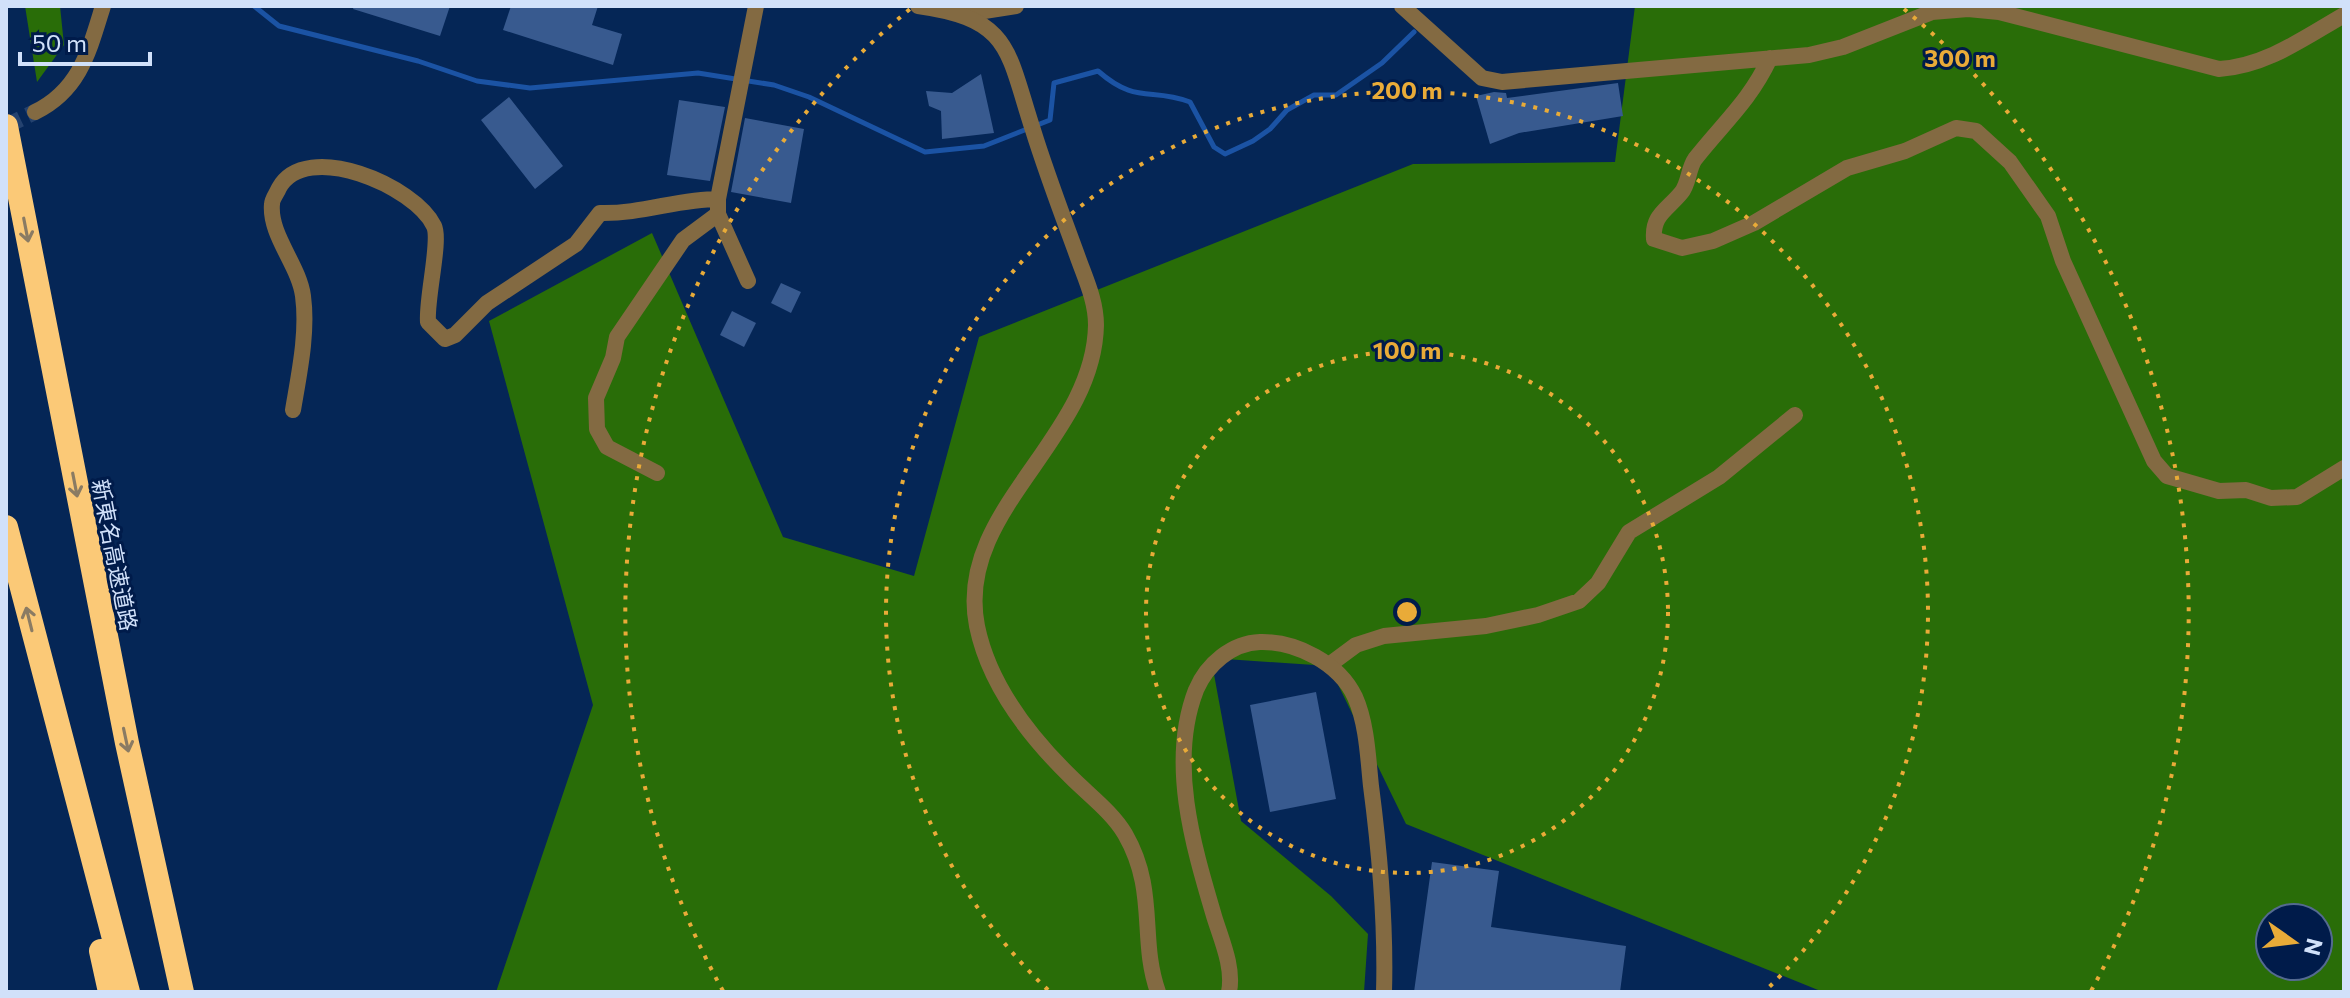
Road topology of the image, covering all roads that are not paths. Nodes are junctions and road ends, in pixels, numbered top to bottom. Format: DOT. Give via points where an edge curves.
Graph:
graph roads {
  1 [pos="103,6"];
  2 [pos="756,6"];
  3 [pos="918,6"];
  4 [pos="1016,6"];
  5 [pos="1402,6"];
  6 [pos="965,14"];
  7 [pos="2344,15"];
  8 [pos="1770,58"];
  9 [pos="35,112"];
  10 [pos="6,126"];
  11 [pos="718,206"];
  12 [pos="748,281"];
  13 [pos="293,410"];
  14 [pos="1795,415"];
  15 [pos="2344,468"];
  16 [pos="657,473"];
  17 [pos="6,527"];
  18 [pos="37,650"];
  19 [pos="1329,665"];
  20 [pos="110,992"];
  21 [pos="128,992"];
  22 [pos="182,992"];
  23 [pos="1158,992"];
  24 [pos="1229,992"];
  25 [pos="1384,992"];
  1 -- 9 [label="street" via="71,88"];
  2 -- 11 [label="street"];
  3 -- 6 [label="street"];
  4 -- 6 [label="street"];
  5 -- 8 [label="street" via="1482,78 1502,82"];
  6 -- 23 [label="street" via="988,28 1015,69 1095,307 1096,328 1074,406 993,528 974,596 977,626 990,665 1022,724 1123,830 1133,848 1148,898 1151,974"];
  7 -- 8 [label="street" via="2266,59 2219,69 1999,12 1968,9 1932,12 1843,47"];
  8 -- 15 [label="street" via="1732,120 1693,162 1683,191 1661,210 1653,226 1654,239 1682,248 1713,241 1847,168 1905,151 1956,128 1976,131 2010,162 2048,216 2102,350 2154,461 2167,476 2219,491 2297,497"];
  10 -- 22 [label="highway, 新東名高速道路, one-way" via="123,727"];
  11 -- 12 [label="street"];
  11 -- 13 [label="street" via="694,199 630,214 600,213 576,244 499,294 445,339 428,322 435,228 421,206 370,176 311,167 295,172 271,203 303,296"];
  11 -- 16 [label="street" via="683,240 617,337 596,398 597,429 607,447"];
  14 -- 19 [label="street" via="1719,477 1629,532 1598,583 1579,601 1486,626 1384,636 1356,645"];
  18 -- 17 [label="highway, one-way"];
  18 -- 20 [label="highway"];
  18 -- 21 [label="highway"];
  19 -- 24 [label="street" via="1287,645 1234,647 1210,667 1187,718 1183,759 1190,817 1229,966"];
  19 -- 25 [label="street" via="1355,697 1367,748 1379,848"];
}
